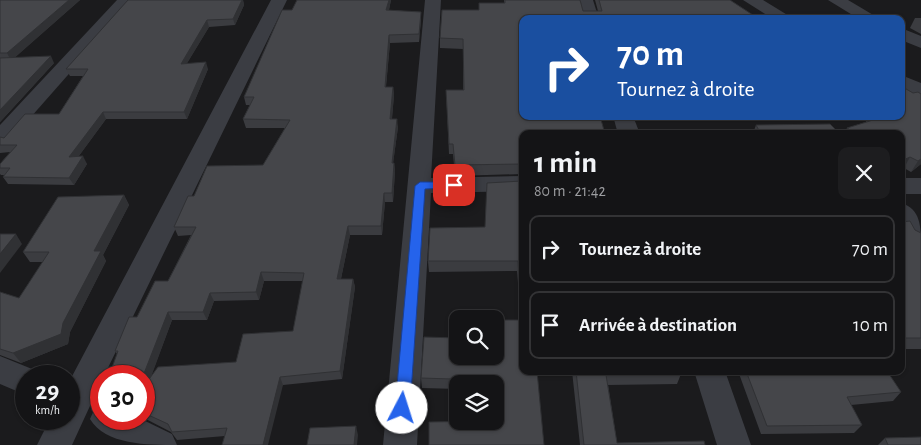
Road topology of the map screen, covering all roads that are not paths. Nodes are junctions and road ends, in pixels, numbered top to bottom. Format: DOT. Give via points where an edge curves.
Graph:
graph roads {
  1 [pos="126,0"];
  2 [pos="279,0"];
  3 [pos="433,0"];
  4 [pos="585,0"];
  5 [pos="751,0"];
  6 [pos="836,0"];
  7 [pos="590,15"];
  8 [pos="779,15"];
  9 [pos="864,15"];
  10 [pos="905,35"];
  11 [pos="921,43"];
  12 [pos="905,83"];
  13 [pos="921,91"];
  14 [pos="0,138"];
  15 [pos="519,184"];
  16 [pos="420,186"];
  17 [pos="905,186"];
  18 [pos="921,186"];
  19 [pos="905,216"];
  20 [pos="921,237"];
  21 [pos="0,369"];
  22 [pos="710,375"];
  23 [pos="15,376"];
  24 [pos="80,402"];
  25 [pos="63,430"];
  26 [pos="129,430"];
  27 [pos="54,445"];
  28 [pos="160,445"];
  29 [pos="400,445"];
  30 [pos="734,445"];
  1 -- 14 [label="street"];
  2 -- 24 [label="street"];
  3 -- 16 [label="street"];
  4 -- 7 [label="street"];
  5 -- 8 [label="street"];
  6 -- 9 [label="street"];
  10 -- 11 [label="street"];
  12 -- 13 [label="street"];
  15 -- 16 [label="street"];
  16 -- 29 [label="street"];
  17 -- 18 [label="street"];
  19 -- 20 [label="street"];
  21 -- 23 [label="street"];
  22 -- 30 [label="street"];
  25 -- 27 [label="street"];
  26 -- 28 [label="street"];
}
